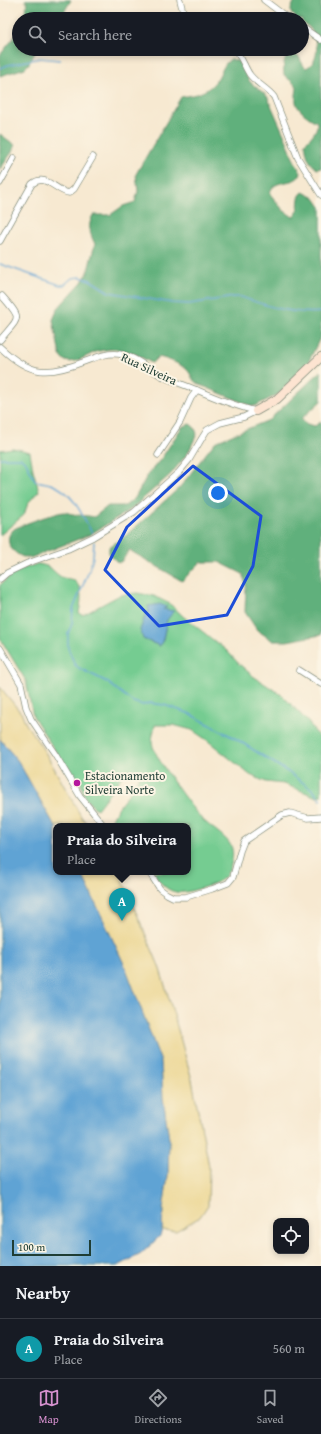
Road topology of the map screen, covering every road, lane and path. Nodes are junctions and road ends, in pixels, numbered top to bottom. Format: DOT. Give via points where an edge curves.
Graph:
graph roads {
  1 [pos="180,0"];
  2 [pos="264,0"];
  3 [pos="183,12"];
  4 [pos="280,12"];
  5 [pos="309,32"];
  6 [pos="321,40"];
  7 [pos="240,56"];
  8 [pos="93,157"];
  9 [pos="14,158"];
  10 [pos="0,183"];
  11 [pos="321,195"];
  12 [pos="0,241"];
  13 [pos="2,296"];
  14 [pos="0,340"];
  15 [pos="0,347"];
  16 [pos="321,357"];
  17 [pos="197,390"];
  18 [pos="256,411"];
  19 [pos="158,455"];
  20 [pos="0,579"];
  21 [pos="0,648"];
  22 [pos="299,670"];
  23 [pos="321,684"];
  24 [pos="321,817"];
  25 [pos="102,823"];
  26 [pos="151,875"];
  1 -- 3 [label="street"];
  2 -- 4 [label="street"];
  5 -- 6 [label="street"];
  7 -- 11 [label="street" via="251,76 274,96 298,158"];
  8 -- 12 [label="street" via="69,193 64,193 40,180 32,184"];
  9 -- 10 [label="street"];
  13 -- 14 [label="street" via="17,316 16,321"];
  15 -- 17 [label="street, Rua Silveira" via="24,366 39,371 66,368 108,354 121,354 162,376"];
  16 -- 18 [label="street" via="276,399"];
  17 -- 18 [label="street, Rua Silveira" via="237,407"];
  17 -- 19 [label="street"];
  18 -- 20 [label="street" via="220,423 208,430 179,472 134,512 93,536 28,563"];
  21 -- 25 [label="street" via="21,684 31,719 80,796"];
  22 -- 23 [label="street"];
  24 -- 26 [label="street" via="308,818 286,813 249,837 242,846 234,877 228,883 217,887 173,897 160,889"];
}
